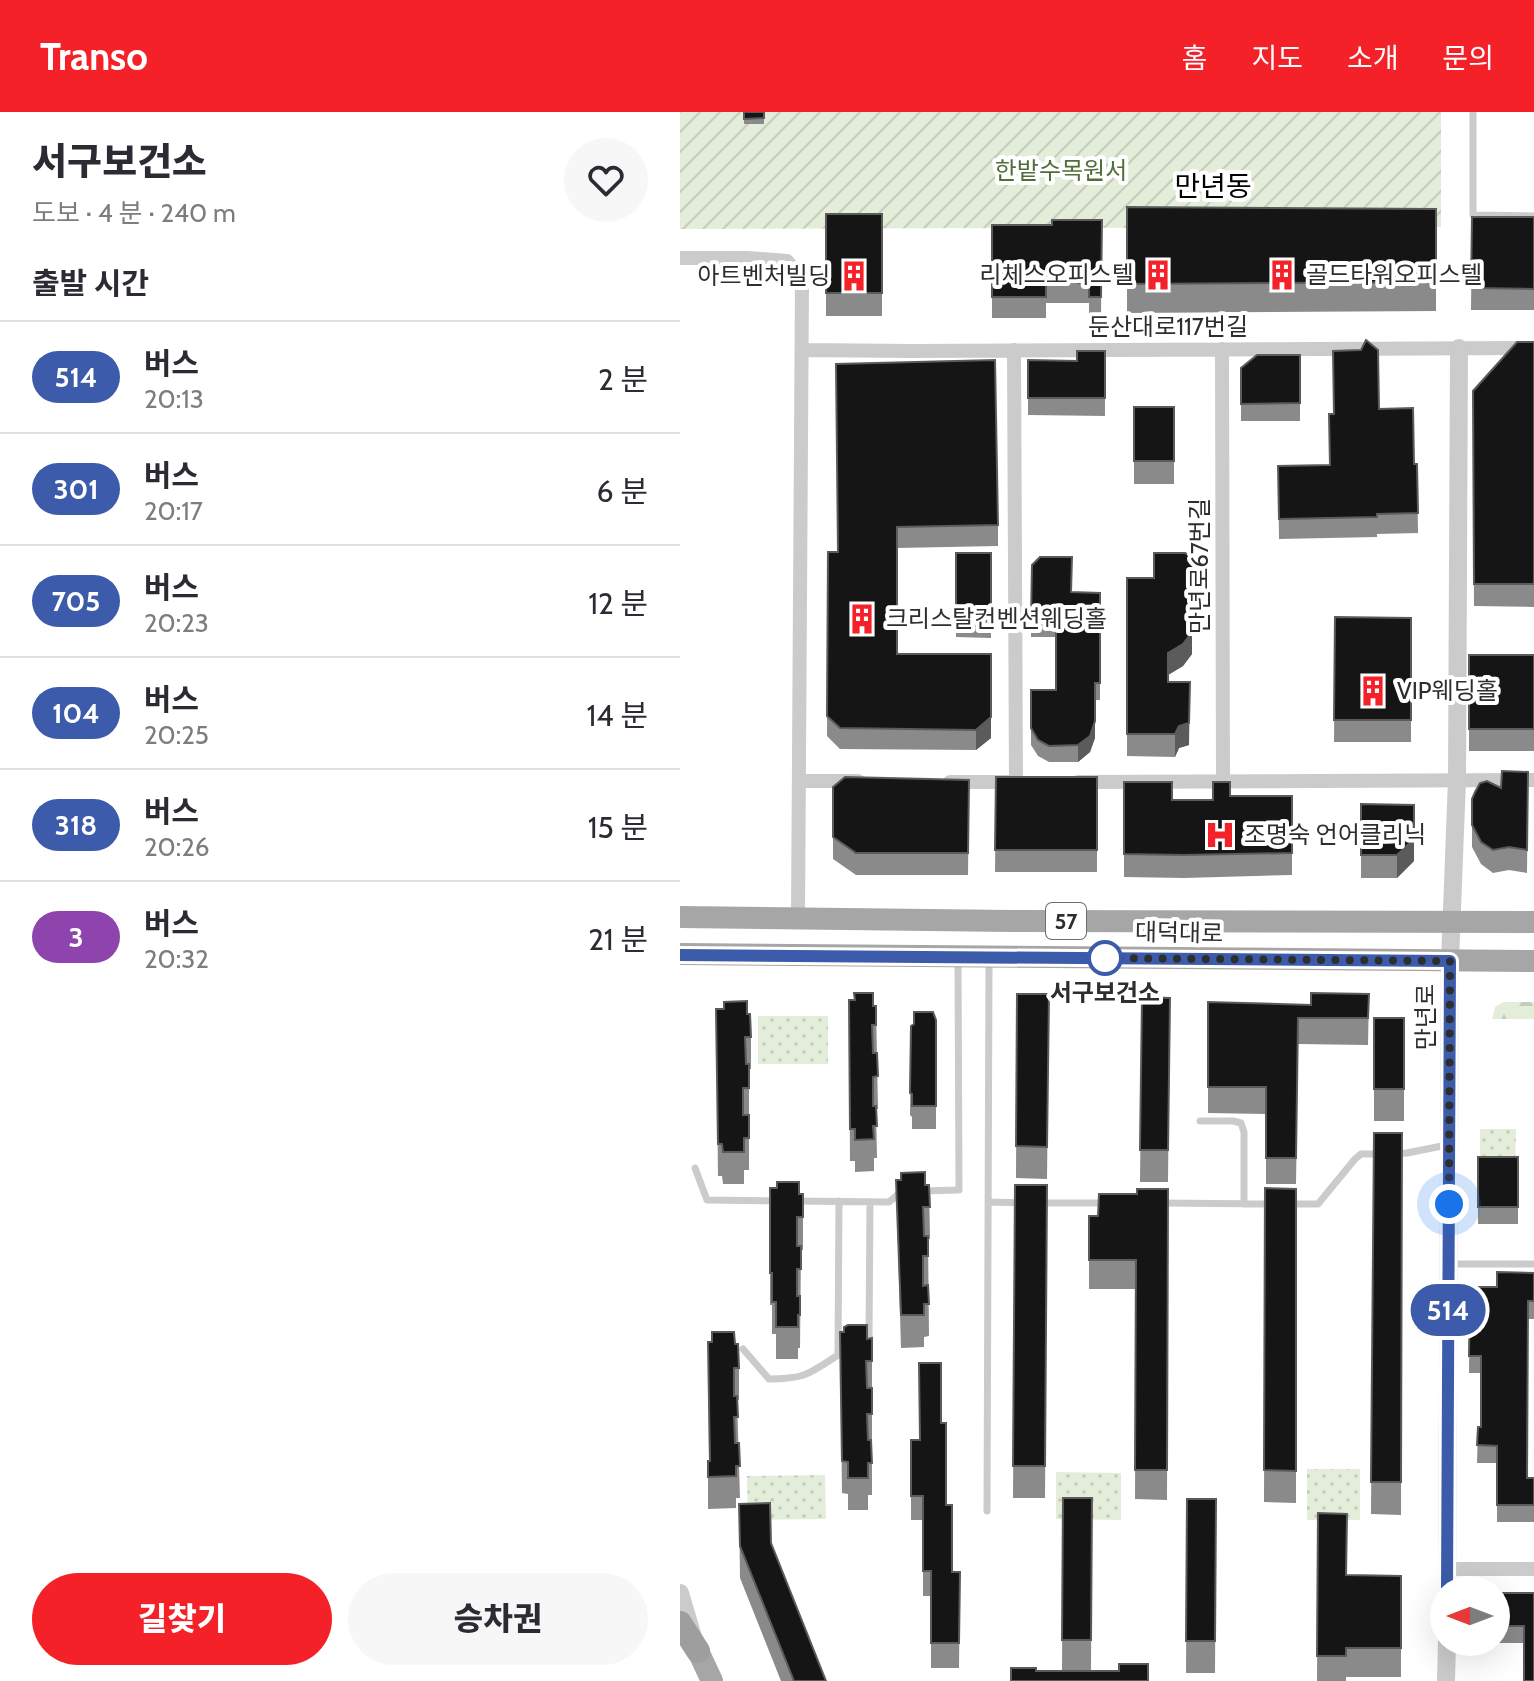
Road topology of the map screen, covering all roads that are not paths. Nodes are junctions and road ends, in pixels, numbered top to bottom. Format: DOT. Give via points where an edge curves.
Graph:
graph roads {
  1 [pos="1473,112"];
  2 [pos="1534,216"];
  3 [pos="680,258"];
  4 [pos="1459,348"];
  5 [pos="1534,348"];
  6 [pos="1222,349"];
  7 [pos="802,350"];
  8 [pos="1014,350"];
  9 [pos="1457,780"];
  10 [pos="1534,780"];
  11 [pos="799,781"];
  12 [pos="879,781"];
  13 [pos="940,782"];
  14 [pos="1016,782"];
  15 [pos="1032,782"];
  16 [pos="1063,782"];
  17 [pos="1223,782"];
  18 [pos="680,917"];
  19 [pos="798,918"];
  20 [pos="1534,922"];
  21 [pos="1451,923"];
  22 [pos="680,954"];
  23 [pos="958,957"];
  24 [pos="989,957"];
  25 [pos="1450,961"];
  26 [pos="1534,961"];
  27 [pos="1200,1121"];
  28 [pos="1449,1144"];
  29 [pos="695,1168"];
  30 [pos="839,1201"];
  31 [pos="870,1202"];
  32 [pos="988,1202"];
  33 [pos="1117,1203"];
  34 [pos="1148,1203"];
  35 [pos="1244,1204"];
  36 [pos="1449,1264"];
  37 [pos="1534,1264"];
  38 [pos="743,1349"];
  39 [pos="838,1355"];
  40 [pos="987,1511"];
  41 [pos="1447,1569"];
  42 [pos="1534,1569"];
  43 [pos="1447,1576"];
  44 [pos="680,1593"];
  45 [pos="680,1623"];
  46 [pos="698,1651"];
  47 [pos="1447,1656"];
  48 [pos="712,1681"];
  49 [pos="1446,1681"];
  1 -- 2 [label="lane" via="1473,215"];
  3 -- 7 [label="street" via="787,261 802,279"];
  4 -- 5 [label="street, 둔산대로117번길"];
  4 -- 6 [label="street, 둔산대로117번길"];
  4 -- 9 [label="street, 만년로"];
  6 -- 8 [label="street, 둔산대로117번길"];
  6 -- 17 [label="street, 만년로67번길"];
  7 -- 8 [label="street, 둔산대로117번길"];
  7 -- 11 [label="street"];
  8 -- 14 [label="street"];
  9 -- 10 [label="street"];
  9 -- 17 [label="street"];
  9 -- 21 [label="street, 만년로"];
  11 -- 12 [label="street"];
  11 -- 19 [label="street"];
  13 -- 14 [label="street"];
  14 -- 15 [label="street"];
  16 -- 17 [label="street"];
  18 -- 19 [label="main road, 대덕대로 / 57"];
  19 -- 21 [label="main road, 대덕대로 / 57"];
  20 -- 21 [label="main road, 대덕대로 / 57"];
  21 -- 25 [label="street, 만년로"];
  22 -- 23 [label="main road, 대덕대로 / 57"];
  23 -- 24 [label="main road, 대덕대로 / 57"];
  23 -- 31 [label="lane" via="959,1190 901,1191 889,1202"];
  24 -- 25 [label="main road, 대덕대로 / 57"];
  24 -- 32 [label="lane"];
  25 -- 26 [label="main road, 대덕대로 / 57"];
  25 -- 28 [label="street, 만년로"];
  27 -- 35 [label="lane" via="1241,1123"];
  28 -- 35 [label="lane" via="1407,1153 1361,1154 1318,1204"];
  28 -- 36 [label="street, 만년로"];
  29 -- 30 [label="lane" via="707,1200"];
  30 -- 31 [label="lane"];
  30 -- 39 [label="lane"];
  31 -- 39 [label="lane" via="869,1339"];
  32 -- 33 [label="lane"];
  32 -- 40 [label="lane"];
  34 -- 35 [label="lane"];
  36 -- 37 [label="lane"];
  36 -- 41 [label="street, 만년로"];
  38 -- 39 [label="lane" via="769,1379 809,1375"];
  41 -- 42 [label="street"];
  41 -- 43 [label="street, 만년로"];
  44 -- 46 [label="street"];
  45 -- 46 [label="highway"];
  46 -- 48 [label="main road"];
  47 -- 49 [label="street"];
}
